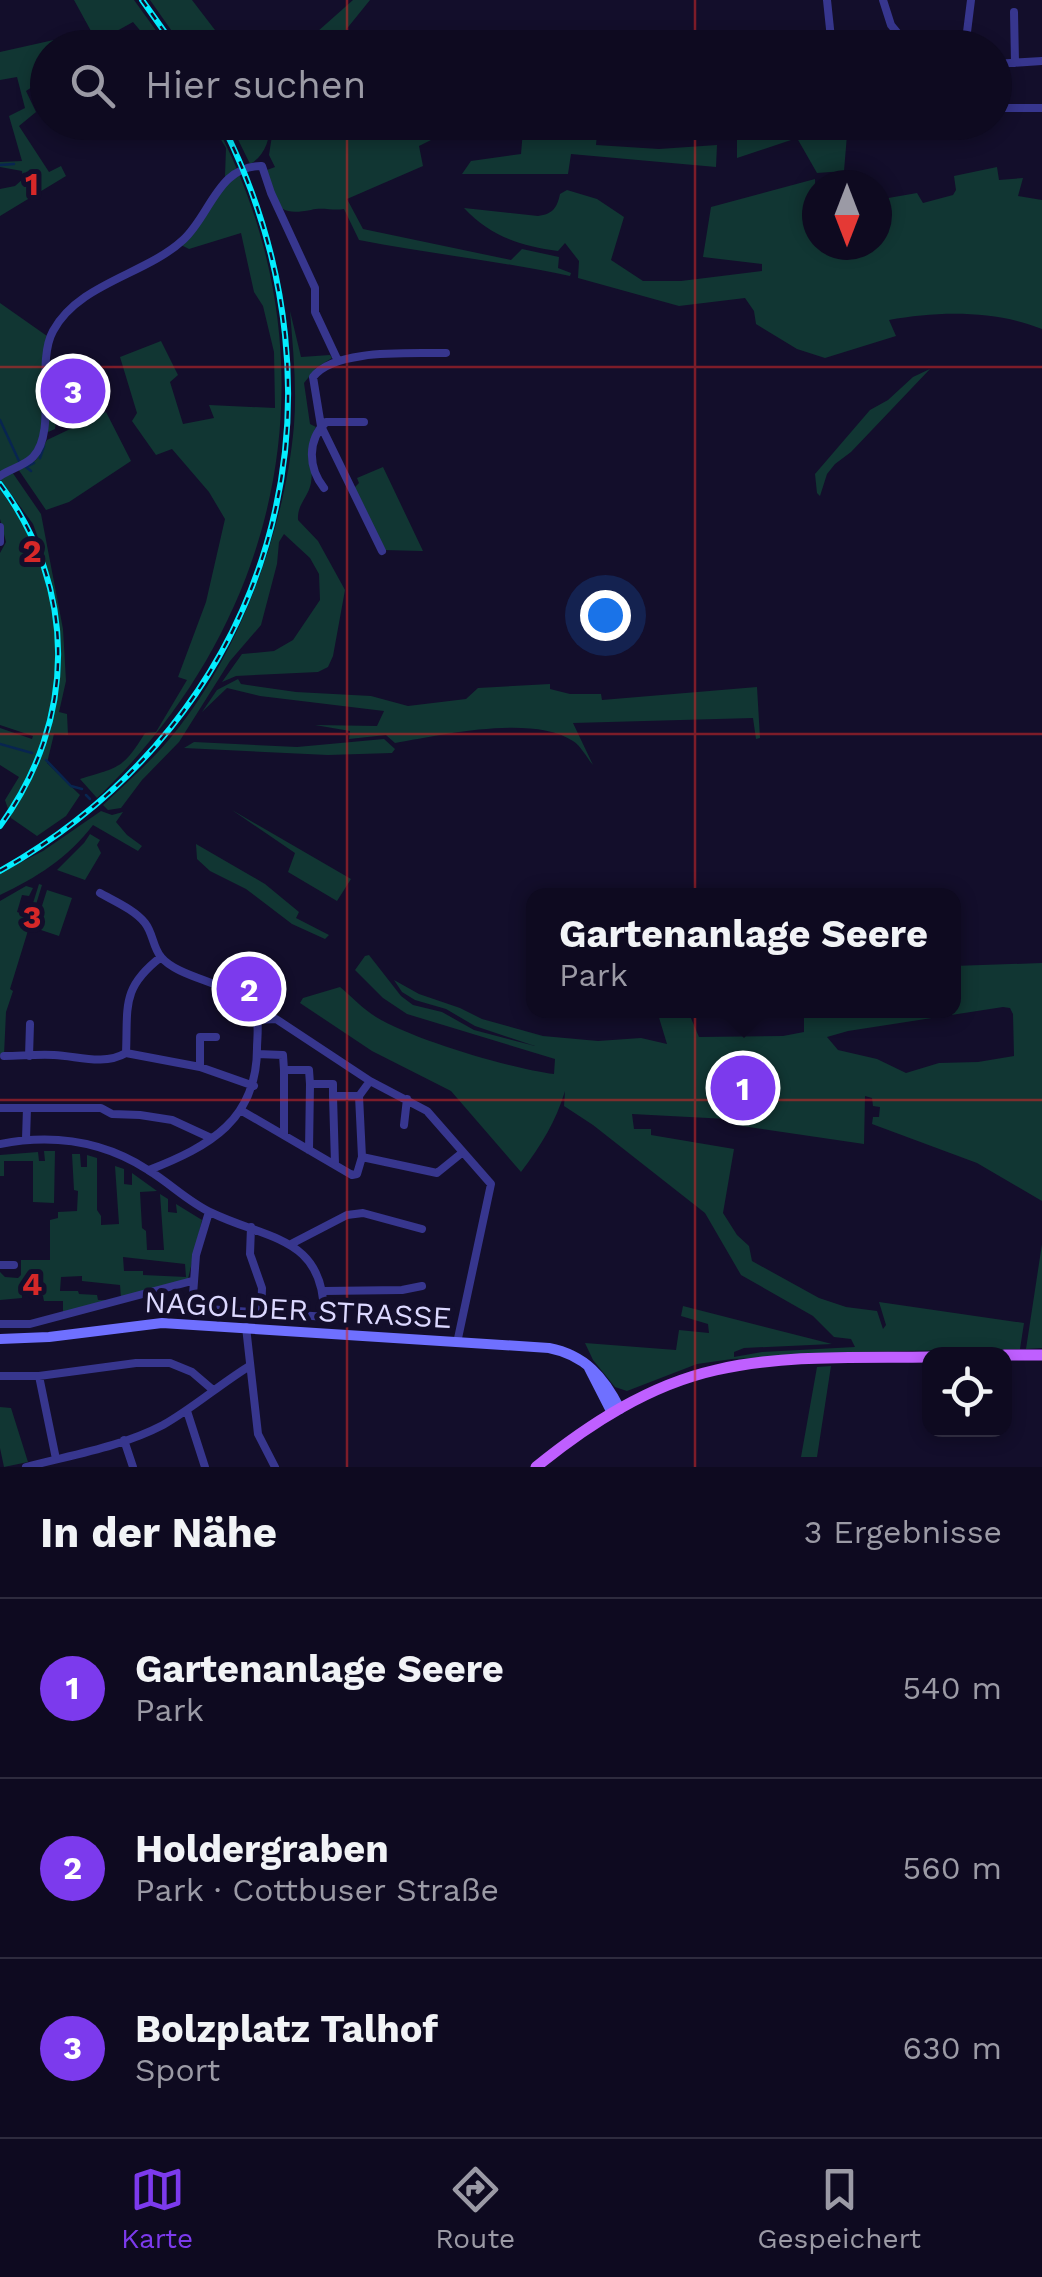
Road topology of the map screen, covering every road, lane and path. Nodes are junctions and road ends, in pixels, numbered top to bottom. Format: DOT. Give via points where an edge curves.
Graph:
graph roads {
  1 [pos="827,0"];
  2 [pos="882,0"];
  3 [pos="971,0"];
  4 [pos="1014,12"];
  5 [pos="830,30"];
  6 [pos="895,30"];
  7 [pos="967,30"];
  8 [pos="1042,61"];
  9 [pos="1012,63"];
  10 [pos="1015,63"];
  11 [pos="1012,108"];
  12 [pos="1042,108"];
  13 [pos="446,353"];
  14 [pos="338,362"];
  15 [pos="364,422"];
  16 [pos="321,426"];
  17 [pos="0,476"];
  18 [pos="324,488"];
  19 [pos="0,528"];
  20 [pos="0,542"];
  21 [pos="382,551"];
  22 [pos="100,893"];
  23 [pos="161,957"];
  24 [pos="256,1020"];
  25 [pos="30,1024"];
  26 [pos="216,1037"];
  27 [pos="126,1053"];
  28 [pos="256,1054"];
  29 [pos="4,1056"];
  30 [pos="28,1056"];
  31 [pos="200,1068"];
  32 [pos="284,1070"];
  33 [pos="370,1082"];
  34 [pos="310,1084"];
  35 [pos="254,1086"];
  36 [pos="333,1096"];
  37 [pos="358,1096"];
  38 [pos="407,1099"];
  39 [pos="0,1108"];
  40 [pos="27,1108"];
  41 [pos="242,1111"];
  42 [pos="404,1125"];
  43 [pos="284,1136"];
  44 [pos="211,1138"];
  45 [pos="26,1139"];
  46 [pos="0,1144"];
  47 [pos="309,1150"];
  48 [pos="463,1152"];
  49 [pos="362,1157"];
  50 [pos="335,1164"];
  51 [pos="149,1170"];
  52 [pos="209,1212"];
  53 [pos="252,1227"];
  54 [pos="422,1229"];
  55 [pos="290,1244"];
  56 [pos="0,1266"];
  57 [pos="14,1266"];
  58 [pos="192,1281"];
  59 [pos="422,1286"];
  60 [pos="324,1291"];
  61 [pos="261,1314"];
  62 [pos="0,1324"];
  63 [pos="246,1327"];
  64 [pos="0,1339"];
  65 [pos="457,1343"];
  66 [pos="1042,1354"];
  67 [pos="1012,1356"];
  68 [pos="922,1357"];
  69 [pos="248,1366"];
  70 [pos="588,1367"];
  71 [pos="0,1376"];
  72 [pos="39,1376"];
  73 [pos="213,1390"];
  74 [pos="611,1391"];
  75 [pos="644,1396"];
  76 [pos="187,1411"];
  77 [pos="616,1411"];
  78 [pos="124,1440"];
  79 [pos="56,1459"];
  80 [pos="26,1467"];
  81 [pos="133,1467"];
  82 [pos="205,1467"];
  83 [pos="275,1467"];
  84 [pos="536,1467"];
  1 -- 5 [label="street"];
  2 -- 6 [label="street"];
  3 -- 7 [label="street"];
  4 -- 10 [label="street"];
  8 -- 10 [label="street"];
  9 -- 10 [label="street"];
  11 -- 12 [label="street"];
  13 -- 14 [label="street"];
  14 -- 16 [label="street" via="313,377"];
  14 -- 17 [label="street" via="315,312 315,288 262,166 253,166 225,181 177,245 62,318 48,342 40,445 30,460"];
  15 -- 16 [label="street"];
  16 -- 18 [label="street" via="314,434 312,466"];
  16 -- 21 [label="street"];
  19 -- 20 [label="street"];
  22 -- 23 [label="street" via="145,923"];
  23 -- 24 [label="street" via="244,1001"];
  23 -- 27 [label="street" via="138,975 128,999"];
  24 -- 28 [label="street"];
  24 -- 33 [label="street" via="276,1018"];
  25 -- 30 [label="street"];
  26 -- 31 [label="street" via="200,1037"];
  27 -- 30 [label="street" via="88,1060"];
  27 -- 31 [label="street"];
  28 -- 32 [label="street" via="283,1055"];
  28 -- 35 [label="street"];
  29 -- 30 [label="street"];
  31 -- 35 [label="street"];
  32 -- 34 [label="street" via="309,1070"];
  32 -- 43 [label="street"];
  33 -- 37 [label="street"];
  33 -- 38 [label="street"];
  34 -- 36 [label="street" via="333,1084"];
  34 -- 47 [label="street"];
  35 -- 41 [label="street"];
  36 -- 37 [label="street"];
  36 -- 50 [label="street"];
  37 -- 49 [label="street"];
  38 -- 42 [label="street"];
  38 -- 48 [label="street" via="427,1111"];
  39 -- 40 [label="street"];
  40 -- 44 [label="street" via="101,1108 172,1120"];
  40 -- 45 [label="street"];
  41 -- 43 [label="street"];
  41 -- 44 [label="street"];
  43 -- 47 [label="street"];
  44 -- 51 [label="street"];
  45 -- 46 [label="street"];
  45 -- 51 [label="street" via="86,1143"];
  47 -- 50 [label="street"];
  48 -- 49 [label="street" via="437,1173"];
  48 -- 65 [label="street" via="490,1184"];
  49 -- 50 [label="street" via="357,1174"];
  51 -- 52 [label="street"];
  52 -- 53 [label="street"];
  52 -- 58 [label="street"];
  53 -- 55 [label="street"];
  53 -- 61 [label="street"];
  54 -- 55 [label="street" via="346,1215"];
  55 -- 60 [label="street" via="314,1266"];
  56 -- 57 [label="street"];
  58 -- 61 [label="street" via="192,1308"];
  58 -- 62 [label="street" via="30,1324"];
  59 -- 60 [label="street"];
  60 -- 61 [label="street" via="325,1317"];
  63 -- 64 [label="main road, NAGOLDER STRASSE" via="162,1323"];
  63 -- 65 [label="main road, NAGOLDER STRASSE"];
  63 -- 69 [label="street"];
  65 -- 70 [label="main road, NAGOLDER STRASSE" via="549,1348"];
  66 -- 67 [label="main road"];
  68 -- 75 [label="main road" via="746,1364"];
  69 -- 73 [label="street"];
  69 -- 83 [label="street" via="258,1434"];
  70 -- 74 [label="main road, NAGOLDER STRASSE"];
  70 -- 77 [label="main road"];
  71 -- 72 [label="street"];
  72 -- 73 [label="street" via="170,1363"];
  72 -- 79 [label="street"];
  73 -- 76 [label="street"];
  74 -- 75 [label="main road"];
  74 -- 77 [label="main road, NAGOLDER STRASSE"];
  75 -- 77 [label="main road"];
  76 -- 78 [label="street"];
  76 -- 82 [label="street"];
  77 -- 84 [label="main road"];
  78 -- 79 [label="street"];
  78 -- 81 [label="street"];
  79 -- 80 [label="street"];
}
